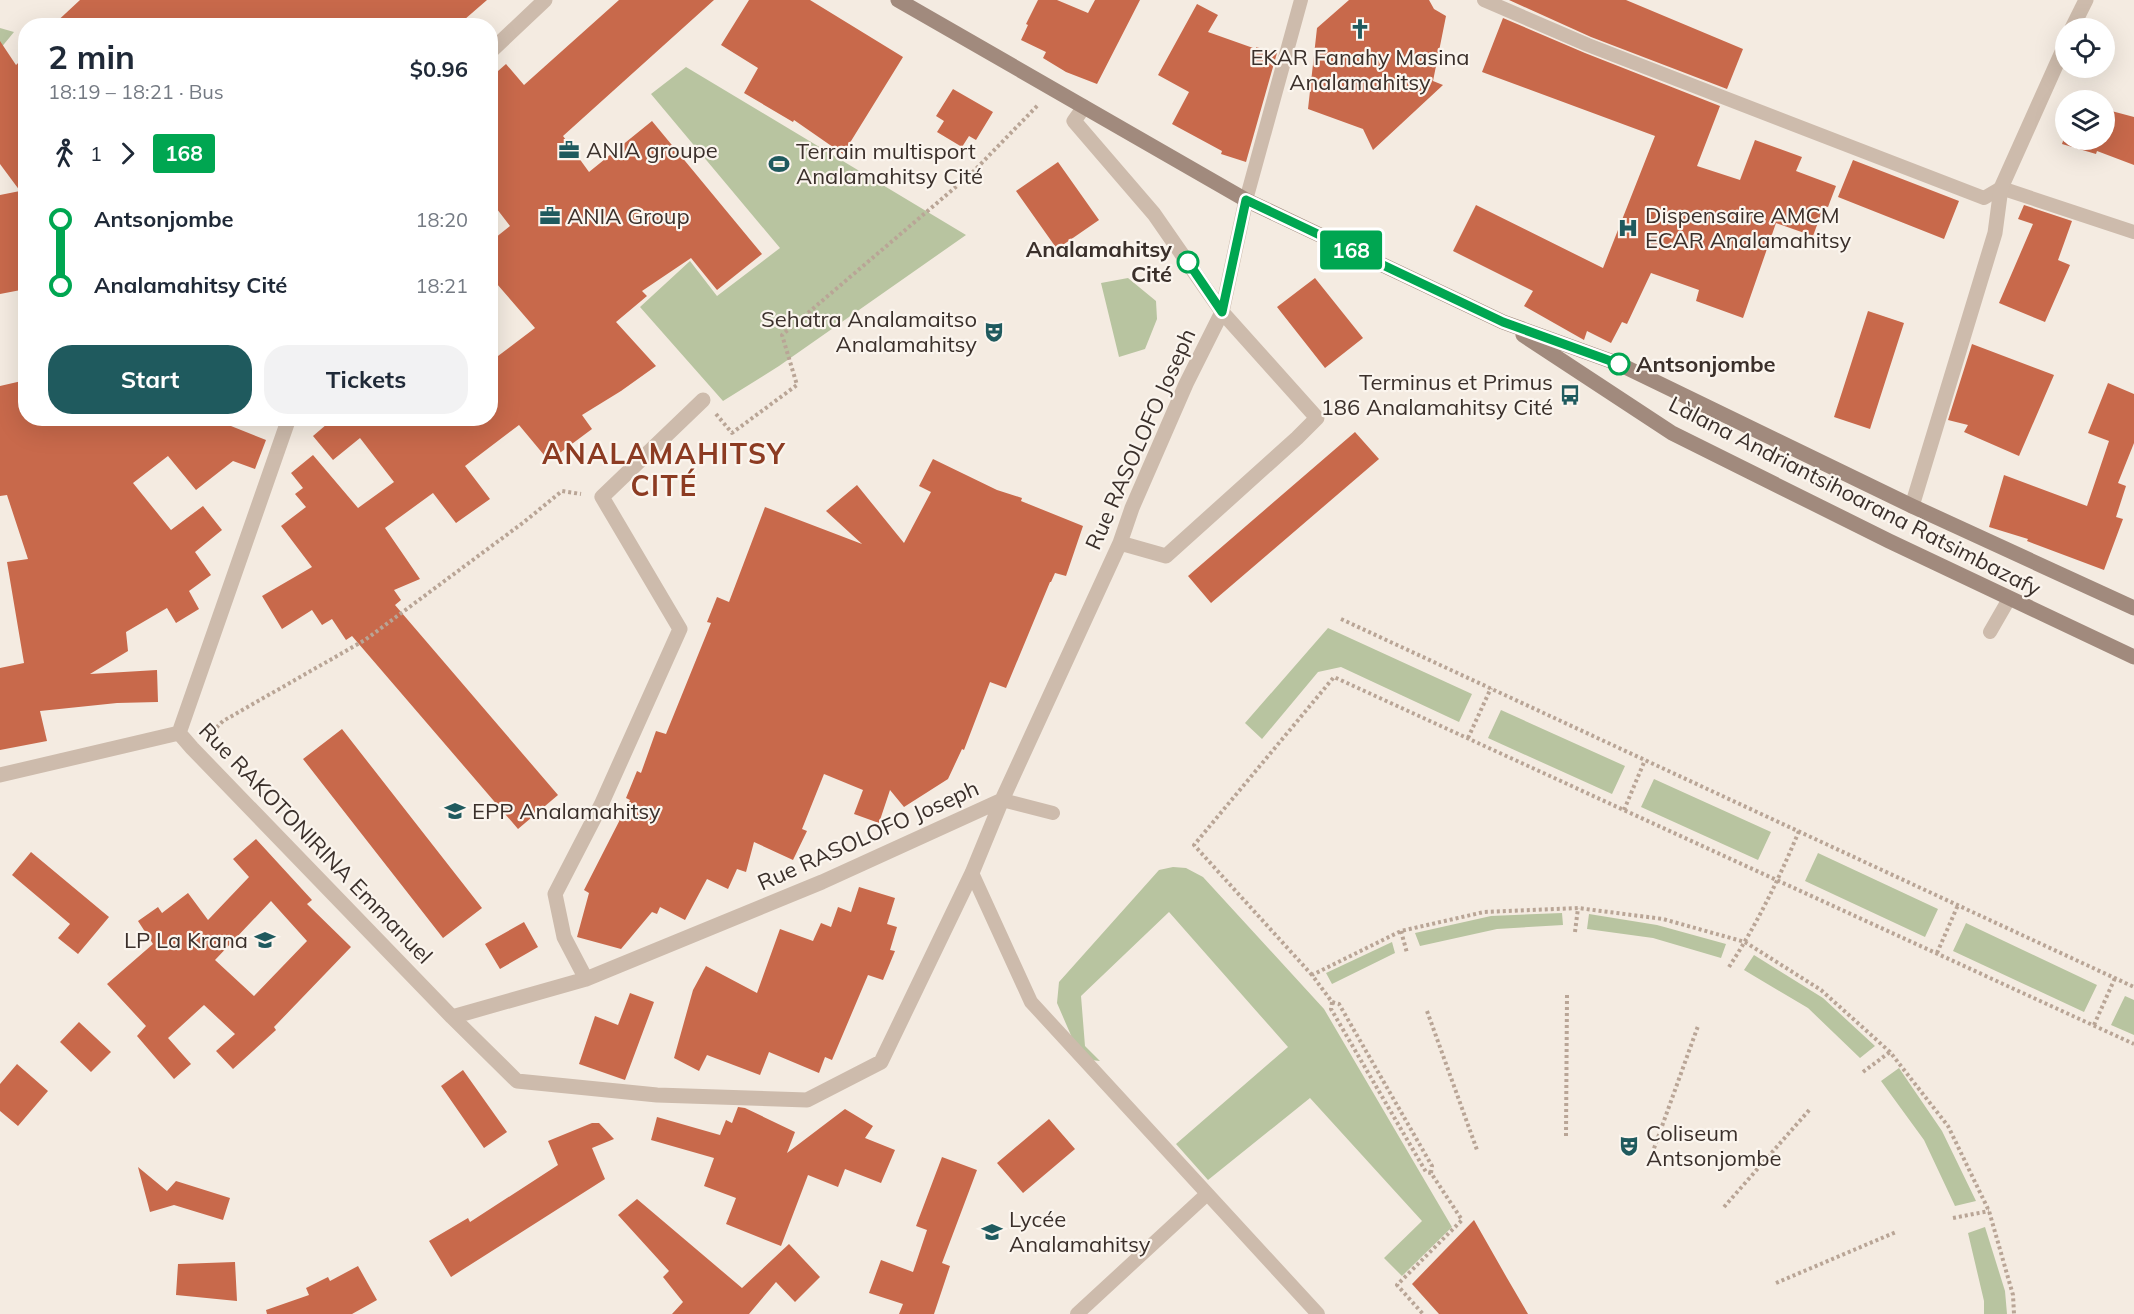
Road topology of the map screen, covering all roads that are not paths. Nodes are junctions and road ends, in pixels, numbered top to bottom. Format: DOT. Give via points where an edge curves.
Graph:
graph roads {
  1 [pos="546,0"];
  2 [pos="898,0"];
  3 [pos="1301,0"];
  4 [pos="1484,0"];
  5 [pos="2086,0"];
  6 [pos="2077,18"];
  7 [pos="498,45"];
  8 [pos="2055,68"];
  9 [pos="1084,107"];
  10 [pos="2001,188"];
  11 [pos="1246,200"];
  12 [pos="2134,232"];
  13 [pos="1222,312"];
  14 [pos="1503,322"];
  15 [pos="703,399"];
  16 [pos="286,426"];
  17 [pos="1912,506"];
  18 [pos="1120,543"];
  19 [pos="2009,599"];
  20 [pos="2134,608"];
  21 [pos="1990,633"];
  22 [pos="2134,657"];
  23 [pos="179,733"];
  24 [pos="0,775"];
  25 [pos="1002,800"];
  26 [pos="1053,813"];
  27 [pos="972,873"];
  28 [pos="586,979"];
  29 [pos="452,1017"];
  30 [pos="1207,1194"];
  31 [pos="1077,1314"];
  32 [pos="1318,1314"];
  1 -- 7 [label="street"];
  2 -- 9 [label="main road, Làlana Andriantsihoarana Ratsimbazafy"];
  3 -- 11 [label="lane"];
  4 -- 10 [label="lane" via="1599,49 1984,198"];
  5 -- 6 [label="street"];
  8 -- 10 [label="street"];
  9 -- 11 [label="main road, Làlana Andriantsihoarana Ratsimbazafy"];
  9 -- 13 [label="street" via="1074,121 1154,214"];
  10 -- 12 [label="lane"];
  10 -- 17 [label="street" via="1995,233"];
  11 -- 13 [label="street, Rue RASOLOFO Joseph"];
  11 -- 14 [label="main road, Làlana Andriantsihoarana Ratsimbazafy"];
  13 -- 18 [label="street, Rue RASOLOFO Joseph" via="1186,384"];
  13 -- 18 [label="street" via="1317,418 1166,556"];
  14 -- 17 [label="main road, Làlana Andriantsihoarana Ratsimbazafy" via="1619,364"];
  14 -- 19 [label="main road, Làlana Andriantsihoarana Ratsimbazafy" via="1672,433"];
  15 -- 28 [label="street" via="602,497 680,629 601,805 555,894 564,937"];
  16 -- 23 [label="street, Rue RAKOTONIRINA Emmanuel"];
  17 -- 20 [label="main road, Làlana Andriantsihoarana Ratsimbazafy"];
  18 -- 25 [label="street, Rue RASOLOFO Joseph"];
  19 -- 21 [label="lane"];
  19 -- 22 [label="main road, Làlana Andriantsihoarana Ratsimbazafy"];
  23 -- 24 [label="street"];
  23 -- 29 [label="street, Rue RAKOTONIRINA Emmanuel"];
  25 -- 26 [label="lane"];
  25 -- 27 [label="street, Rue RAKOTONIRINA Emmanuel"];
  25 -- 28 [label="street, Rue RASOLOFO Joseph" via="822,882"];
  27 -- 29 [label="street, Rue RAKOTONIRINA Emmanuel" via="881,1062 807,1100 657,1095 517,1081"];
  27 -- 30 [label="lane" via="1031,1002"];
  28 -- 29 [label="street, Rue RASOLOFO Joseph"];
  30 -- 31 [label="lane"];
  30 -- 32 [label="lane"];
}
